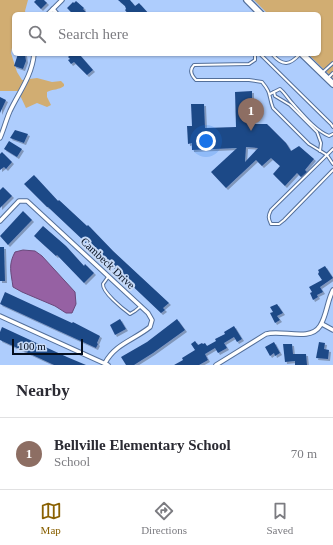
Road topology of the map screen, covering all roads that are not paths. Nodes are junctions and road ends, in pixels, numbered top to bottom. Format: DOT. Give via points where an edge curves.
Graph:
graph roads {
  1 [pos="62,0"];
  2 [pos="247,0"];
  3 [pos="52,9"];
  4 [pos="50,12"];
  5 [pos="55,12"];
  6 [pos="259,12"];
  7 [pos="34,56"];
  8 [pos="255,56"];
  9 [pos="262,56"];
  10 [pos="274,56"];
  11 [pos="299,56"];
  12 [pos="303,56"];
  13 [pos="333,63"];
  14 [pos="322,73"];
  15 [pos="333,74"];
  16 [pos="328,79"];
  17 [pos="333,84"];
  18 [pos="274,92"];
  19 [pos="270,94"];
  20 [pos="333,127"];
  21 [pos="333,134"];
  22 [pos="0,138"];
  23 [pos="333,149"];
  24 [pos="320,151"];
  25 [pos="327,155"];
  26 [pos="333,164"];
  27 [pos="333,170"];
  28 [pos="0,221"];
  29 [pos="109,277"];
  30 [pos="333,290"];
  31 [pos="141,306"];
  32 [pos="0,316"];
  33 [pos="322,324"];
  34 [pos="333,330"];
  35 [pos="107,364"];
  36 [pos="216,365"];
  1 -- 3 [label="street"];
  2 -- 6 [label="main road"];
  3 -- 4 [label="street"];
  3 -- 5 [label="street"];
  7 -- 22 [label="street" via="28,78 9,112"];
  8 -- 19 [label="lane" via="255,60 249,64 194,65 192,76 196,80 259,81 268,88"];
  9 -- 20 [label="lane"];
  10 -- 11 [label="lane" via="284,63 293,62"];
  12 -- 14 [label="main road"];
  13 -- 14 [label="lane"];
  14 -- 16 [label="main road"];
  15 -- 16 [label="lane"];
  16 -- 17 [label="main road"];
  18 -- 19 [label="lane"];
  18 -- 21 [label="lane" via="284,92 322,133 329,136"];
  18 -- 24 [label="lane" via="275,96 290,105 317,132 321,143"];
  19 -- 24 [label="lane" via="273,108 309,144"];
  23 -- 25 [label="lane"];
  24 -- 25 [label="lane"];
  25 -- 26 [label="lane"];
  25 -- 27 [label="lane" via="271,210 268,215 271,224 279,224 284,220"];
  28 -- 29 [label="street, Cambeck Drive" via="19,201 27,201"];
  29 -- 31 [label="street, Cambeck Drive"];
  29 -- 31 [label="lane" via="103,284 103,289 124,310 132,314"];
  30 -- 33 [label="street"];
  31 -- 35 [label="street, Cambeck Drive" via="152,320 150,327 109,355"];
  32 -- 35 [label="street"];
  33 -- 34 [label="street"];
  33 -- 36 [label="street" via="316,330 307,333 266,334"];
}
